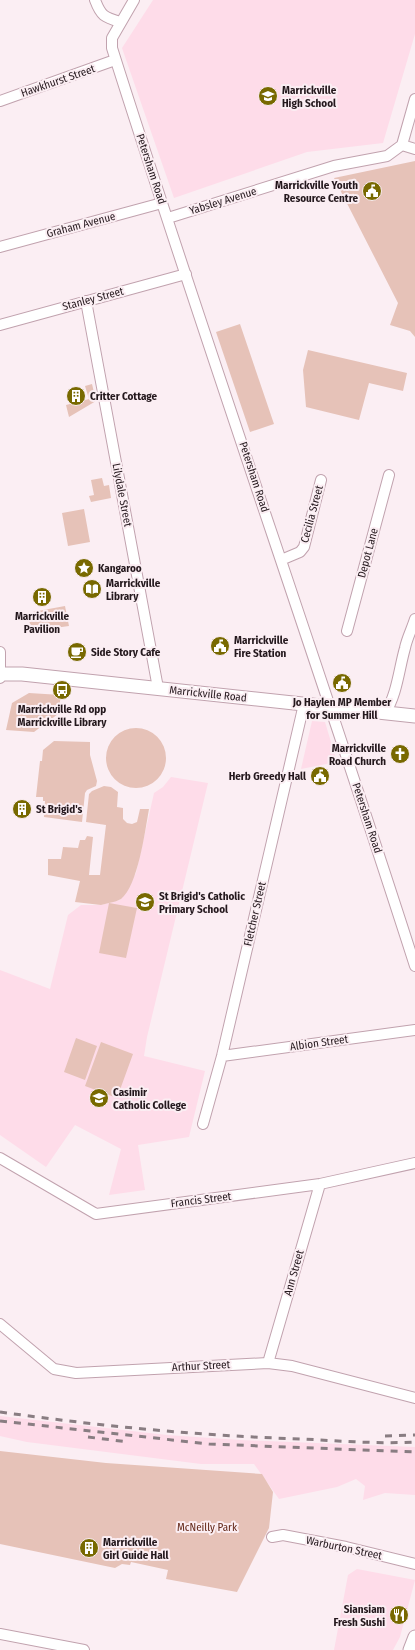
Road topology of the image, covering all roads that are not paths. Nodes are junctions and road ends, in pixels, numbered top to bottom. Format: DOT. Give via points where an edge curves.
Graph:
graph roads {
  1 [pos="95,0"];
  2 [pos="134,0"];
  3 [pos="120,22"];
  4 [pos="116,60"];
  5 [pos="415,98"];
  6 [pos="0,101"];
  7 [pos="402,145"];
  8 [pos="415,149"];
  9 [pos="162,203"];
  10 [pos="168,218"];
  11 [pos="0,247"];
  12 [pos="186,274"];
  13 [pos="86,301"];
  14 [pos="0,324"];
  15 [pos="389,475"];
  16 [pos="321,480"];
  17 [pos="282,560"];
  18 [pos="415,619"];
  19 [pos="347,631"];
  20 [pos="0,652"];
  21 [pos="0,676"];
  22 [pos="158,688"];
  23 [pos="304,704"];
  24 [pos="331,708"];
  25 [pos="385,713"];
  26 [pos="415,716"];
  27 [pos="415,966"];
  28 [pos="415,1030"];
  29 [pos="222,1056"];
  30 [pos="203,1124"];
  31 [pos="0,1158"];
  32 [pos="415,1163"];
  33 [pos="320,1184"];
  34 [pos="0,1324"];
  35 [pos="268,1363"];
  36 [pos="415,1398"];
  37 [pos="272,1537"];
  38 [pos="415,1564"];
  39 [pos="0,1634"];
  40 [pos="415,1637"];
  41 [pos="84,1650"];
  42 [pos="410,1650"];
  1 -- 3 [label="street" via="99,12 104,17"];
  2 -- 3 [label="street, Petersham Road"];
  3 -- 4 [label="street, Petersham Road" via="111,44"];
  4 -- 6 [label="street, Hawkhurst Street"];
  4 -- 9 [label="street, Petersham Road"];
  5 -- 7 [label="street"];
  7 -- 8 [label="street"];
  7 -- 10 [label="street, Yabsley Avenue" via="387,156 334,166"];
  9 -- 10 [label="street, Petersham Road"];
  9 -- 11 [label="street, Graham Avenue"];
  10 -- 12 [label="street, Petersham Road"];
  12 -- 13 [label="street, Stanley Street"];
  12 -- 17 [label="street, Petersham Road"];
  13 -- 14 [label="street, Stanley Street"];
  13 -- 22 [label="street, Lilydale Street"];
  15 -- 19 [label="street, Depot Lane"];
  16 -- 17 [label="street, Cecilia Street" via="304,547 300,552"];
  17 -- 24 [label="street, Petersham Road"];
  18 -- 25 [label="street" via="405,646 390,705"];
  20 -- 21 [label="street"];
  21 -- 22 [label="main road, Marrickville Road" via="22,674"];
  22 -- 23 [label="main road, Marrickville Road"];
  23 -- 24 [label="main road, Marrickville Road"];
  23 -- 29 [label="street, Fletcher Street"];
  24 -- 25 [label="main road, Marrickville Road"];
  24 -- 27 [label="street, Petersham Road"];
  25 -- 26 [label="main road, Marrickville Road"];
  28 -- 29 [label="street, Albion Street"];
  29 -- 30 [label="street, Fletcher Street"];
  31 -- 33 [label="street, Francis Street" via="96,1214"];
  32 -- 33 [label="street, Francis Street"];
  33 -- 35 [label="street, Ann Street"];
  34 -- 35 [label="street, Arthur Street" via="54,1370 76,1373"];
  35 -- 36 [label="street, Arthur Street" via="292,1366"];
  37 -- 38 [label="street, Warburton Street" via="283,1535"];
  39 -- 41 [label="street"];
  40 -- 42 [label="main road"];
}
